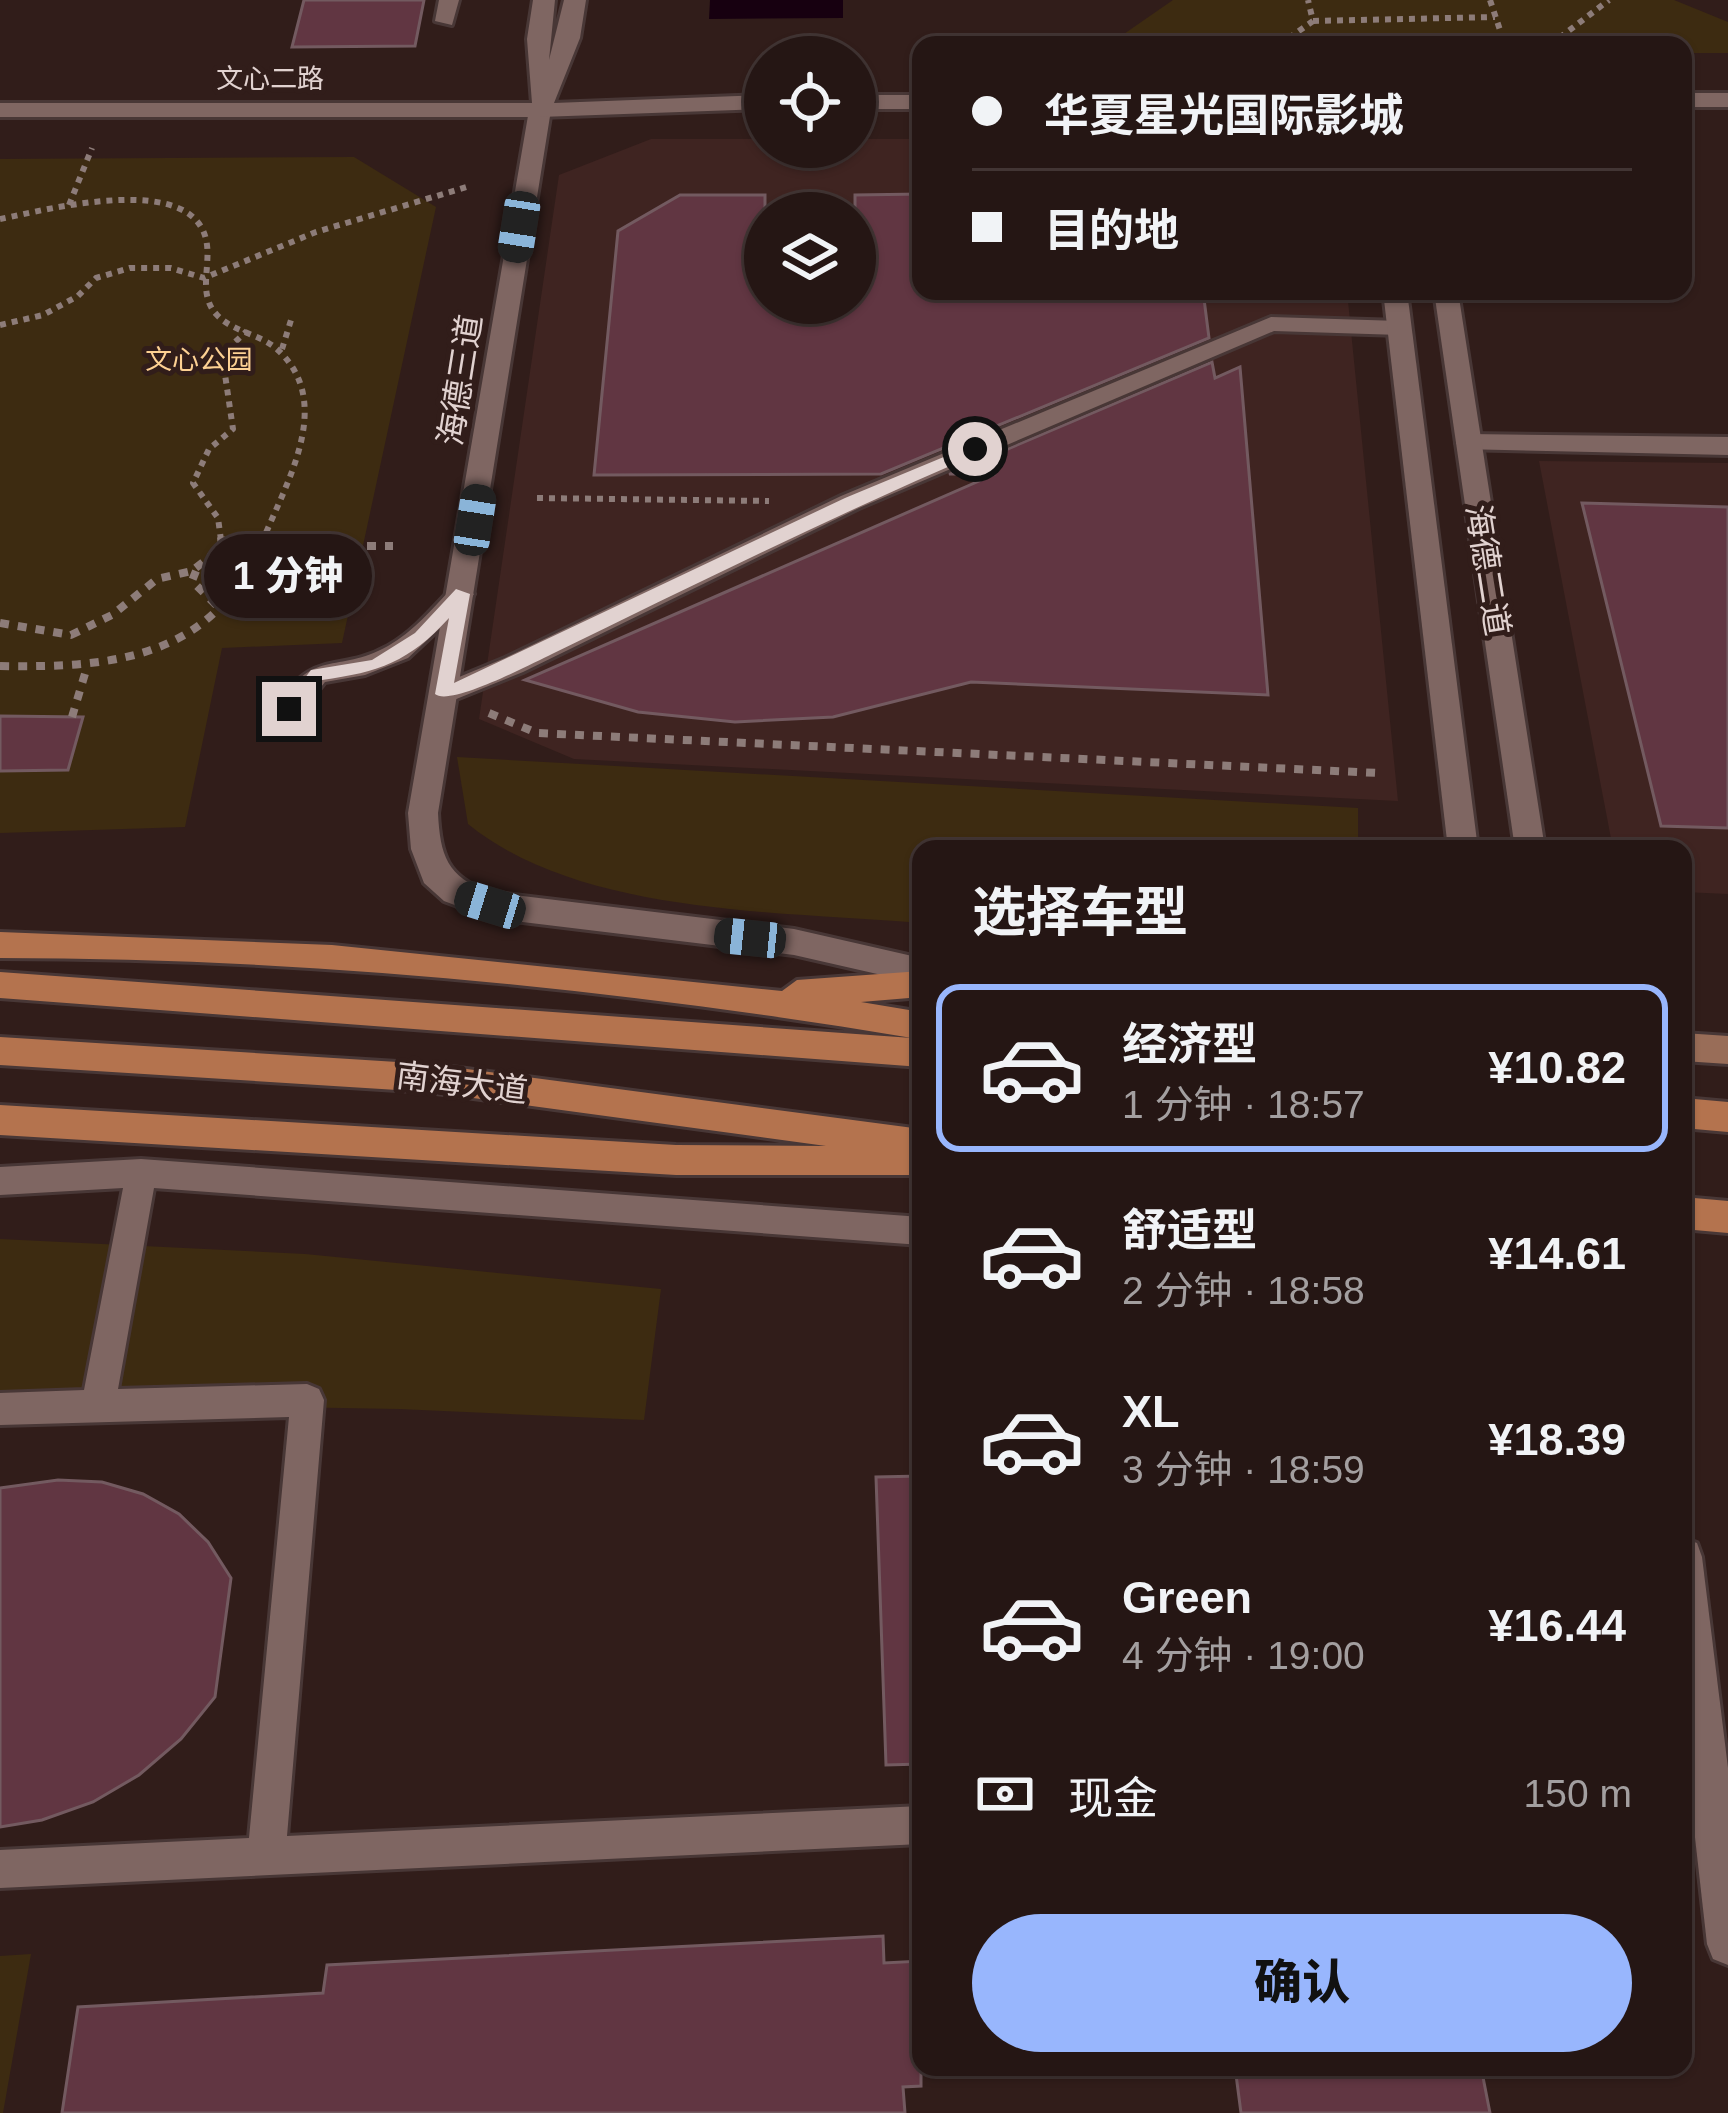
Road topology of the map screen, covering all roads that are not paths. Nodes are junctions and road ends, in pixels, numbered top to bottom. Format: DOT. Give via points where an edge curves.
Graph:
graph roads {
  1 [pos="544,0"];
  2 [pos="575,0"];
  3 [pos="1692,100"];
  4 [pos="1728,100"];
  5 [pos="876,102"];
  6 [pos="912,102"];
  7 [pos="744,103"];
  8 [pos="0,110"];
  9 [pos="540,110"];
  10 [pos="876,122"];
  11 [pos="912,122"];
  12 [pos="1692,122"];
  13 [pos="1728,122"];
  14 [pos="744,123"];
  15 [pos="1395,300"];
  16 [pos="1447,300"];
  17 [pos="1400,328"];
  18 [pos="1468,443"];
  19 [pos="1728,446"];
  20 [pos="461,594"];
  21 [pos="443,694"];
  22 [pos="289,709"];
  23 [pos="1462,840"];
  24 [pos="1529,840"];
  25 [pos="0,945"];
  26 [pos="912,969"];
  27 [pos="0,985"];
  28 [pos="912,985"];
  29 [pos="741,998"];
  30 [pos="912,1025"];
  31 [pos="0,1052"];
  32 [pos="912,1052"];
  33 [pos="1692,1114"];
  34 [pos="1728,1117"];
  35 [pos="0,1120"];
  36 [pos="912,1143"];
  37 [pos="912,1162"];
  38 [pos="142,1174"];
  39 [pos="0,1181"];
  40 [pos="1692,1214"];
  41 [pos="1728,1217"];
  42 [pos="912,1230"];
  43 [pos="98,1406"];
  44 [pos="0,1409"];
  45 [pos="1692,1705"];
  46 [pos="1697,1787"];
  47 [pos="912,1825"];
  48 [pos="266,1856"];
  49 [pos="0,1869"];
  50 [pos="1728,1944"];
  1 -- 9 [label="street, 海德三道"];
  2 -- 9 [label="street, 海德三道"];
  3 -- 4 [label="street"];
  5 -- 6 [label="street"];
  7 -- 9 [label="street, 文心二路"];
  8 -- 9 [label="street, 文心二路"];
  9 -- 14 [label="street, 文心二路"];
  9 -- 20 [label="street, 海德三道"];
  10 -- 11 [label="street"];
  12 -- 13 [label="street"];
  15 -- 17 [label="street, 海德二道"];
  16 -- 18 [label="street, 海德二道"];
  17 -- 21 [label="lane" via="1271,324 850,502"];
  17 -- 23 [label="street, 海德二道"];
  18 -- 19 [label="street"];
  18 -- 24 [label="street, 海德二道"];
  20 -- 21 [label="street, 海德三道"];
  20 -- 22 [label="lane" via="421,638 376,666 317,674"];
  21 -- 26 [label="street, 海德三道" via="424,851 436,880 460,896 530,913 794,943"];
  25 -- 29 [label="main road" via="214,950"];
  27 -- 32 [label="main road, 南海大道"];
  28 -- 29 [label="main road"];
  29 -- 30 [label="main road"];
  31 -- 36 [label="main road, 南海大道" via="429,1078"];
  33 -- 34 [label="main road"];
  35 -- 37 [label="main road" via="676,1160"];
  38 -- 39 [label="lane"];
  38 -- 42 [label="lane"];
  38 -- 43 [label="lane"];
  40 -- 41 [label="main road"];
  43 -- 44 [label="lane"];
  43 -- 48 [label="lane" via="307,1400"];
  45 -- 46 [label="street"];
  46 -- 50 [label="street"];
  47 -- 48 [label="lane"];
  48 -- 49 [label="lane"];
}
